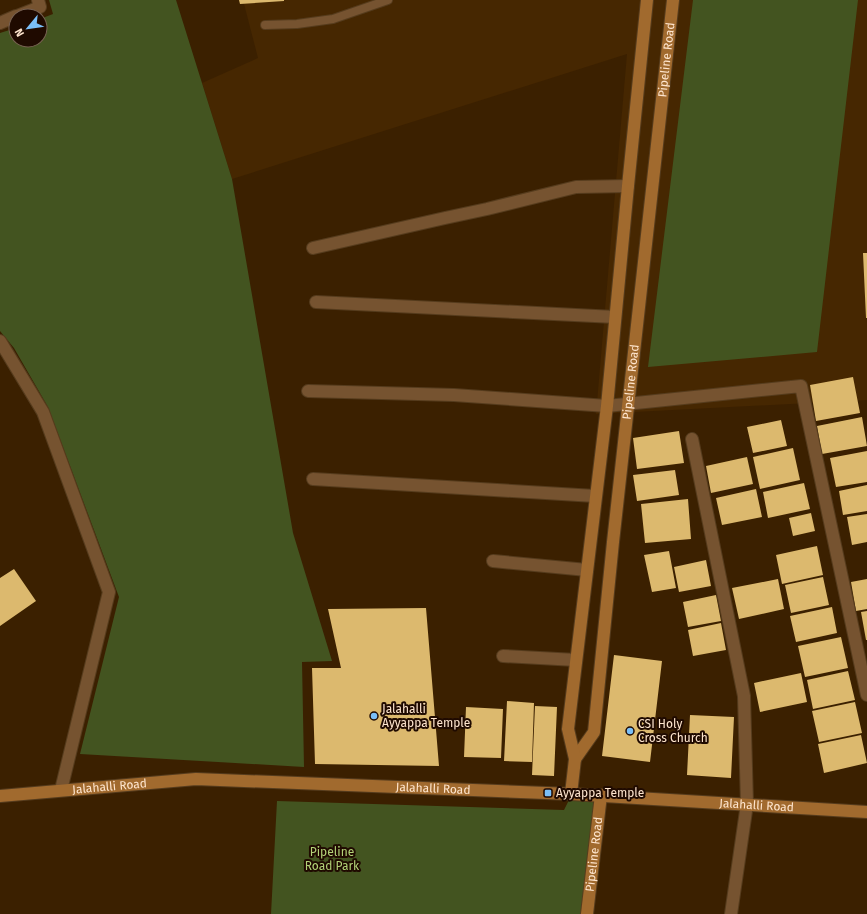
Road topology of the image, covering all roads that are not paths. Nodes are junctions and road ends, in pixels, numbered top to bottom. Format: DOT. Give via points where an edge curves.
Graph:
graph roads {
  1 [pos="38,0"];
  2 [pos="388,0"];
  3 [pos="647,0"];
  4 [pos="673,0"];
  5 [pos="35,8"];
  6 [pos="265,25"];
  7 [pos="628,186"];
  8 [pos="313,248"];
  9 [pos="316,302"];
  10 [pos="615,317"];
  11 [pos="0,341"];
  12 [pos="308,391"];
  13 [pos="629,405"];
  14 [pos="607,406"];
  15 [pos="692,439"];
  16 [pos="313,479"];
  17 [pos="595,496"];
  18 [pos="493,561"];
  19 [pos="586,570"];
  20 [pos="503,656"];
  21 [pos="576,660"];
  22 [pos="867,695"];
  23 [pos="575,759"];
  24 [pos="61,790"];
  25 [pos="572,794"];
  26 [pos="601,795"];
  27 [pos="0,796"];
  28 [pos="747,804"];
  29 [pos="867,812"];
  30 [pos="587,914"];
  31 [pos="731,914"];
  1 -- 5 [label="street" via="40,6"];
  2 -- 6 [label="lane" via="333,20"];
  3 -- 7 [label="main road, Pipeline Road"];
  4 -- 13 [label="main road, Pipeline Road"];
  7 -- 8 [label="street" via="576,187 486,210"];
  7 -- 10 [label="main road, Pipeline Road"];
  9 -- 10 [label="street"];
  10 -- 14 [label="main road, Pipeline Road"];
  11 -- 24 [label="street" via="43,412 109,592"];
  12 -- 14 [label="street" via="454,395"];
  13 -- 14 [label="street"];
  13 -- 22 [label="street" via="801,386"];
  13 -- 23 [label="main road, Pipeline Road" via="594,732"];
  14 -- 17 [label="main road, Pipeline Road"];
  15 -- 28 [label="street" via="744,696"];
  16 -- 17 [label="street"];
  17 -- 19 [label="main road, Pipeline Road"];
  18 -- 19 [label="street"];
  19 -- 21 [label="main road, Pipeline Road"];
  20 -- 21 [label="street"];
  21 -- 23 [label="main road, Pipeline Road" via="568,729"];
  23 -- 25 [label="main road, Pipeline Road"];
  24 -- 25 [label="main road, Jalahalli Road" via="196,779"];
  24 -- 27 [label="main road, Jalahalli Road"];
  25 -- 26 [label="main road, Jalahalli Road"];
  26 -- 28 [label="main road, Jalahalli Road"];
  26 -- 30 [label="main road, Pipeline Road"];
  28 -- 29 [label="main road, Jalahalli Road"];
  28 -- 31 [label="street"];
}
